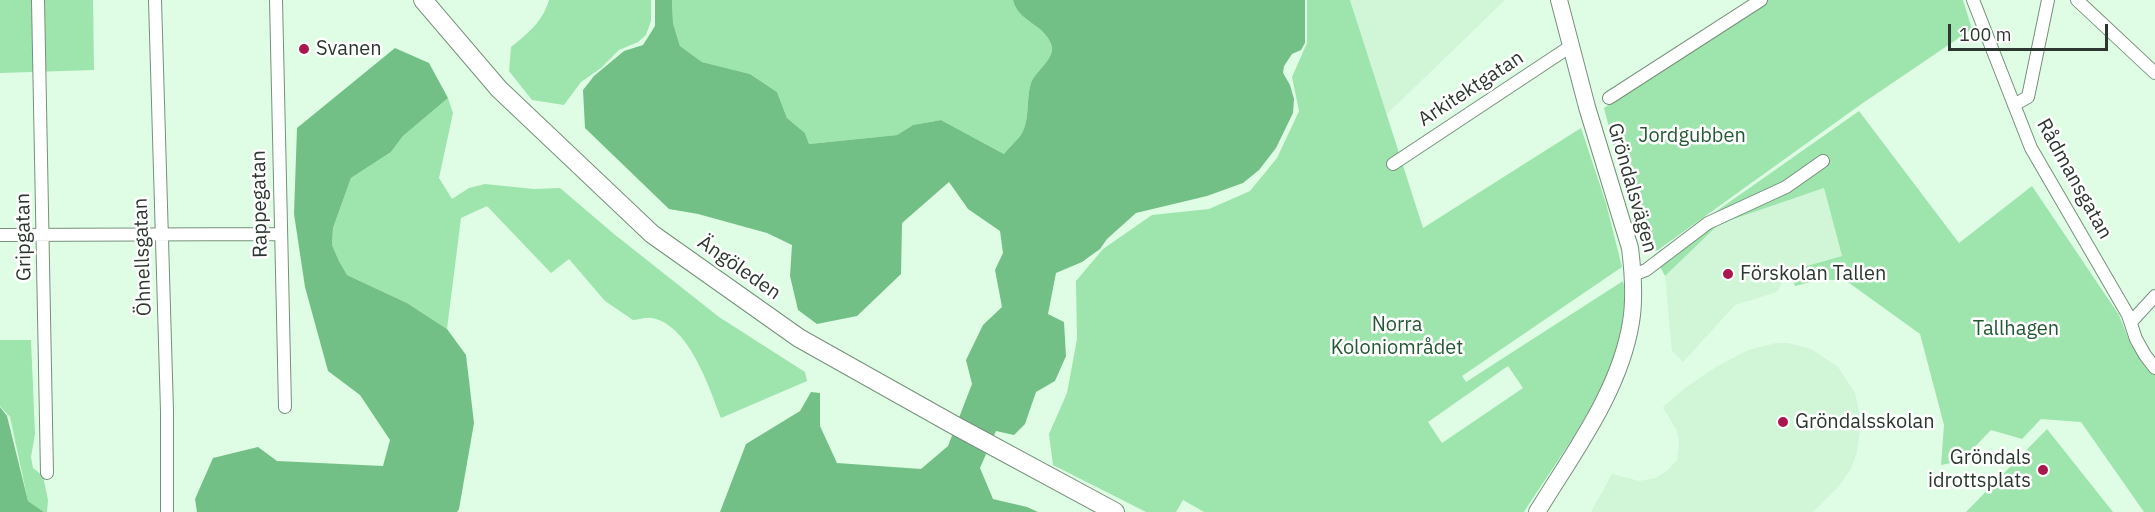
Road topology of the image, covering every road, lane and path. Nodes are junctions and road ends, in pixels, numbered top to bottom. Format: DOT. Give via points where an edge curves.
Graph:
graph roads {
  1 [pos="38,0"];
  2 [pos="155,0"];
  3 [pos="276,0"];
  4 [pos="423,0"];
  5 [pos="1559,0"];
  6 [pos="1761,0"];
  7 [pos="1973,0"];
  8 [pos="2048,0"];
  9 [pos="2077,0"];
  10 [pos="1571,49"];
  11 [pos="2155,73"];
  12 [pos="1609,99"];
  13 [pos="2014,105"];
  14 [pos="1823,161"];
  15 [pos="1394,164"];
  16 [pos="162,234"];
  17 [pos="280,234"];
  18 [pos="0,235"];
  19 [pos="43,235"];
  20 [pos="1633,275"];
  21 [pos="2155,296"];
  22 [pos="2132,321"];
  23 [pos="2155,368"];
  24 [pos="285,407"];
  25 [pos="47,473"];
  26 [pos="1088,496"];
  27 [pos="167,512"];
  28 [pos="1115,512"];
  29 [pos="1121,512"];
  30 [pos="1538,512"];
  1 -- 19 [label="street, Gripgatan"];
  2 -- 16 [label="street, Öhnellsgatan"];
  3 -- 17 [label="street, Rappegatan"];
  4 -- 26 [label="main road, Ängöleden" via="499,88 652,234 799,338"];
  5 -- 10 [label="street, Gröndalsvägen"];
  6 -- 12 [label="street"];
  7 -- 13 [label="street, Rådmansgatan"];
  8 -- 13 [label="street" via="2028,97"];
  9 -- 11 [label="street"];
  10 -- 15 [label="street, Arkitektgatan"];
  10 -- 20 [label="street, Gröndalsvägen" via="1630,248"];
  13 -- 22 [label="street, Rådmansgatan" via="2031,148"];
  14 -- 20 [label="street" via="1785,187 1708,223 1646,270"];
  16 -- 17 [label="street"];
  16 -- 19 [label="street"];
  16 -- 27 [label="street, Öhnellsgatan"];
  17 -- 24 [label="street, Rappegatan"];
  18 -- 19 [label="street"];
  19 -- 25 [label="street, Gripgatan"];
  20 -- 30 [label="street, Gröndalsvägen" via="1631,322 1619,366 1596,414"];
  21 -- 22 [label="street"];
  22 -- 23 [label="street, Rådmansgatan" via="2136,339"];
  26 -- 28 [label="main road, Ängöleden"];
  26 -- 29 [label="main road, Ängöleden"];
}
